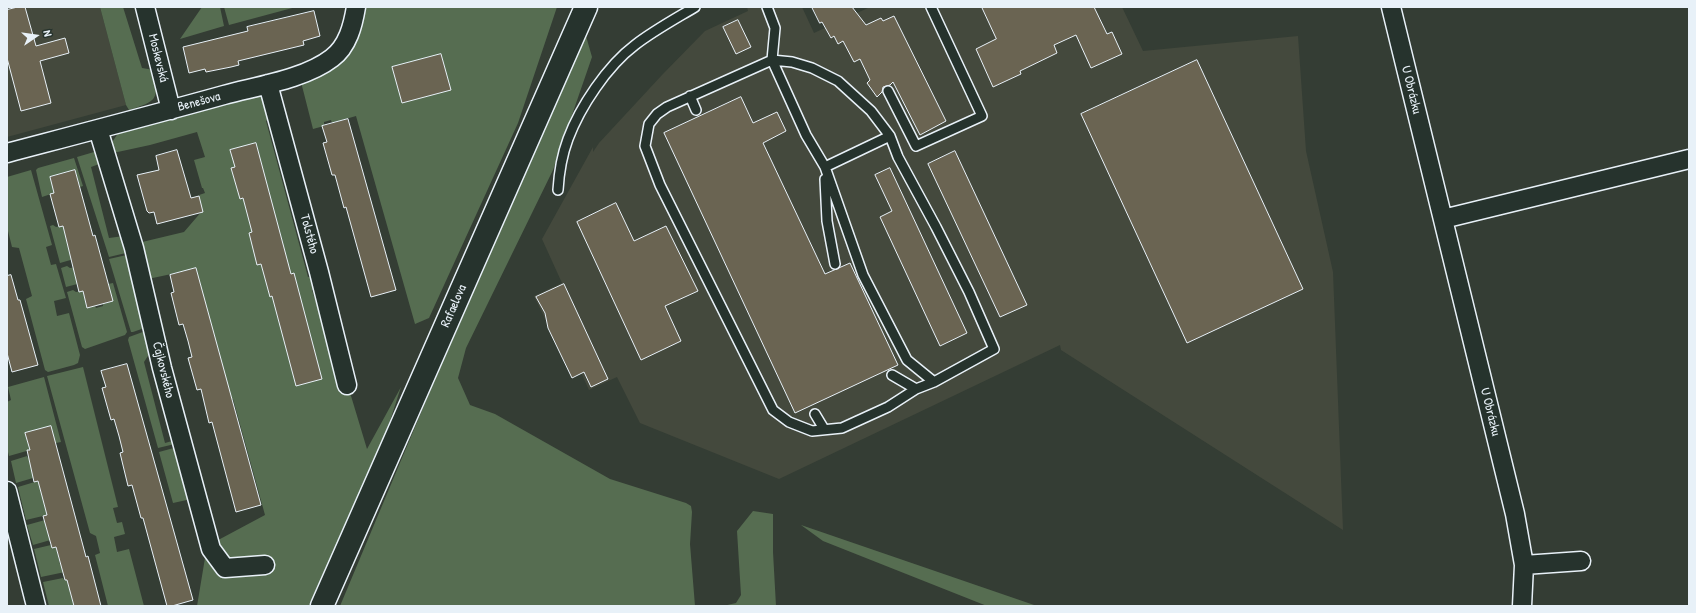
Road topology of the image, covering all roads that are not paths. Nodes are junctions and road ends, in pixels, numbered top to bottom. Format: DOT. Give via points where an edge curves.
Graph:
graph roads {
  1 [pos="146,7"];
  2 [pos="356,7"];
  3 [pos="586,7"];
  4 [pos="694,7"];
  5 [pos="767,7"];
  6 [pos="931,7"];
  7 [pos="1391,7"];
  8 [pos="772,60"];
  9 [pos="268,84"];
  10 [pos="888,91"];
  11 [pos="690,96"];
  12 [pos="171,110"];
  13 [pos="696,110"];
  14 [pos="98,129"];
  15 [pos="890,136"];
  16 [pos="7,153"];
  17 [pos="1689,159"];
  18 [pos="825,167"];
  19 [pos="558,190"];
  20 [pos="1443,219"];
  21 [pos="835,264"];
  22 [pos="892,376"];
  23 [pos="934,382"];
  24 [pos="347,385"];
  25 [pos="916,389"];
  26 [pos="815,414"];
  27 [pos="824,429"];
  28 [pos="7,491"];
  29 [pos="13,538"];
  30 [pos="1581,561"];
  31 [pos="1524,564"];
  32 [pos="265,565"];
  33 [pos="36,606"];
  34 [pos="322,606"];
  35 [pos="1522,606"];
  1 -- 12 [label="street, Moskevská"];
  2 -- 9 [label="street, Benešova" via="350,33 334,57 314,70"];
  3 -- 34 [label="main road, Rafaelova"];
  4 -- 19 [label="lane" via="634,45 588,98 568,139 559,173"];
  5 -- 8 [label="lane" via="775,28"];
  6 -- 10 [label="lane" via="982,116 916,146"];
  7 -- 20 [label="street, U Obrázku"];
  8 -- 11 [label="lane"];
  8 -- 15 [label="lane" via="812,68 838,82 871,111"];
  8 -- 18 [label="lane" via="806,135"];
  9 -- 12 [label="street, Benešova"];
  9 -- 24 [label="street, Tolstého"];
  11 -- 13 [label="lane"];
  11 -- 27 [label="lane" via="657,114 649,124 645,146 660,185 773,410 789,422 812,430"];
  12 -- 14 [label="street, Benešova"];
  14 -- 16 [label="street, Benešova"];
  14 -- 32 [label="street, Čajkovského" via="134,248 162,368 211,549 225,568"];
  15 -- 18 [label="lane"];
  15 -- 23 [label="lane" via="903,176 936,227 994,349"];
  17 -- 20 [label="street"];
  18 -- 21 [label="lane" via="828,221"];
  18 -- 23 [label="lane" via="863,275 907,360"];
  20 -- 31 [label="street, U Obrázku" via="1515,514"];
  22 -- 25 [label="lane"];
  23 -- 25 [label="lane"];
  25 -- 27 [label="lane" via="888,407 842,428"];
  26 -- 27 [label="lane"];
  28 -- 29 [label="street"];
  29 -- 33 [label="street"];
  30 -- 31 [label="street"];
  31 -- 35 [label="street, U Obrázku"];
}
